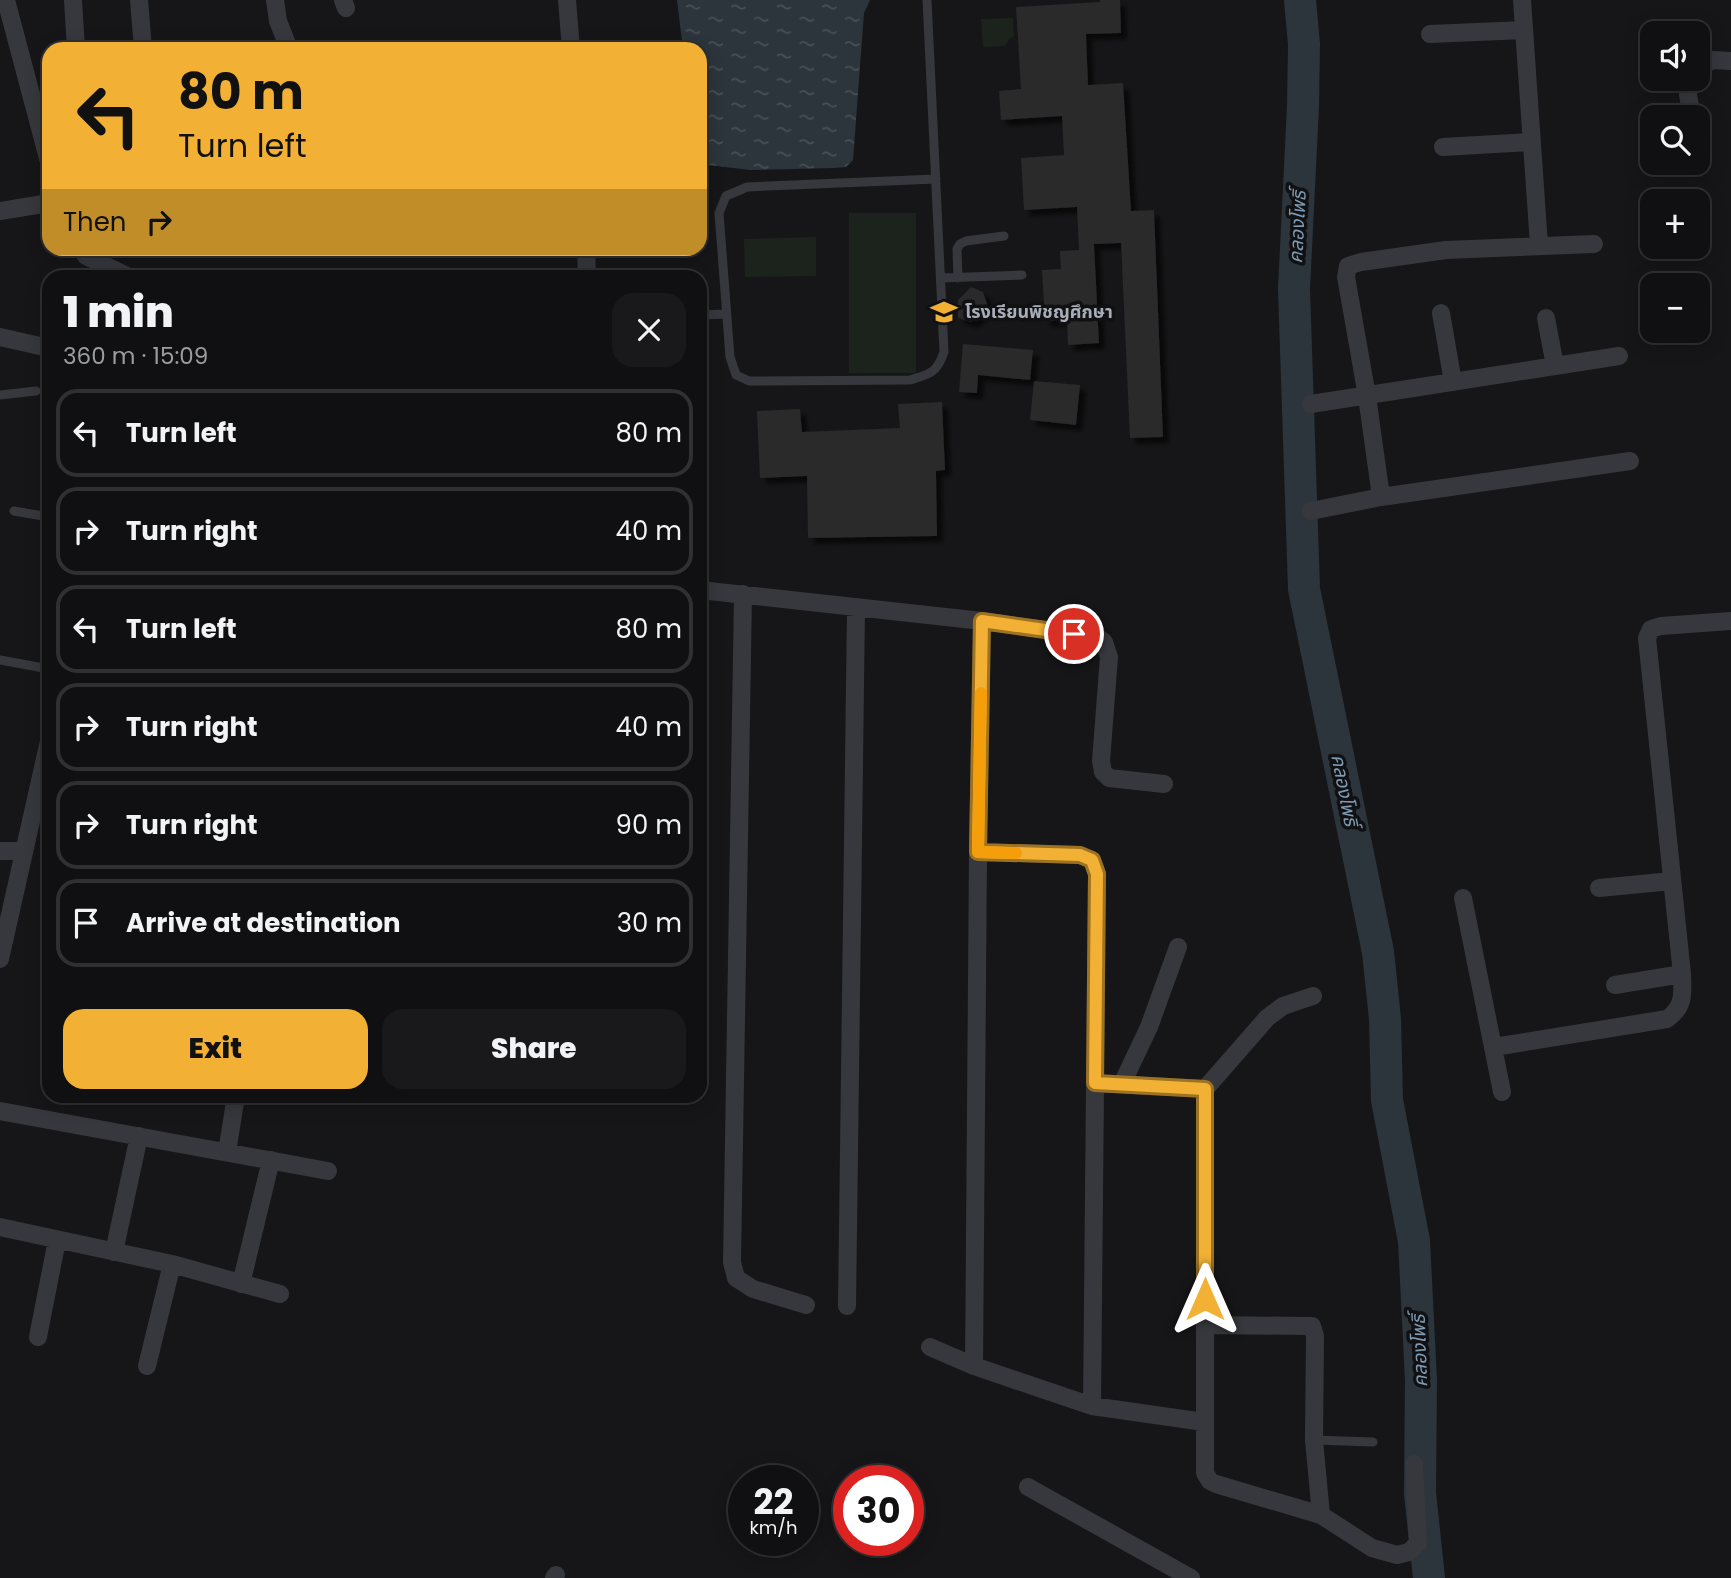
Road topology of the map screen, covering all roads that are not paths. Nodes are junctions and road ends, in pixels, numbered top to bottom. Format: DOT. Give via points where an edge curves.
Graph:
graph roads {
  1 [pos="6,0"];
  2 [pos="73,0"];
  3 [pos="139,0"];
  4 [pos="275,0"];
  5 [pos="567,0"];
  6 [pos="927,0"];
  7 [pos="1522,0"];
  8 [pos="1524,30"];
  9 [pos="1430,34"];
  10 [pos="76,42"];
  11 [pos="142,42"];
  12 [pos="286,42"];
  13 [pos="570,42"];
  14 [pos="1710,61"];
  15 [pos="1731,61"];
  16 [pos="42,136"];
  17 [pos="1532,142"];
  18 [pos="1443,147"];
  19 [pos="936,179"];
  20 [pos="42,204"];
  21 [pos="0,211"];
  22 [pos="1004,236"];
  23 [pos="1594,244"];
  24 [pos="1539,245"];
  25 [pos="86,256"];
  26 [pos="112,270"];
  27 [pos="1022,275"];
  28 [pos="941,278"];
  29 [pos="958,278"];
  30 [pos="1441,313"];
  31 [pos="726,314"];
  32 [pos="707,315"];
  33 [pos="1546,318"];
  34 [pos="0,337"];
  35 [pos="42,346"];
  36 [pos="1619,356"];
  37 [pos="1555,366"];
  38 [pos="1453,382"];
  39 [pos="36,391"];
  40 [pos="0,395"];
  41 [pos="1367,396"];
  42 [pos="1311,404"];
  43 [pos="1630,461"];
  44 [pos="1381,497"];
  45 [pos="15,511"];
  46 [pos="1311,511"];
  47 [pos="42,516"];
  48 [pos="707,591"];
  49 [pos="743,594"];
  50 [pos="856,607"];
  51 [pos="982,621"];
  52 [pos="1731,621"];
  53 [pos="0,660"];
  54 [pos="42,668"];
  55 [pos="42,772"];
  56 [pos="1164,784"];
  57 [pos="24,850"];
  58 [pos="0,851"];
  59 [pos="978,852"];
  60 [pos="1672,881"];
  61 [pos="1598,888"];
  62 [pos="1463,898"];
  63 [pos="1178,947"];
  64 [pos="0,959"];
  65 [pos="1682,974"];
  66 [pos="1615,985"];
  67 [pos="1313,996"];
  68 [pos="1494,1047"];
  69 [pos="1095,1083"];
  70 [pos="1122,1084"];
  71 [pos="1205,1089"];
  72 [pos="1502,1093"];
  73 [pos="235,1103"];
  74 [pos="0,1111"];
  75 [pos="139,1136"];
  76 [pos="227,1152"];
  77 [pos="271,1160"];
  78 [pos="328,1171"];
  79 [pos="0,1227"];
  80 [pos="57,1240"];
  81 [pos="114,1252"];
  82 [pos="172,1264"];
  83 [pos="241,1283"];
  84 [pos="280,1294"];
  85 [pos="806,1305"];
  86 [pos="847,1306"];
  87 [pos="1205,1325"];
  88 [pos="38,1337"];
  89 [pos="930,1347"];
  90 [pos="147,1366"];
  91 [pos="974,1366"];
  92 [pos="1092,1406"];
  93 [pos="1204,1422"];
  94 [pos="1314,1440"];
  95 [pos="1373,1442"];
  96 [pos="1413,1464"];
  97 [pos="1027,1487"];
  98 [pos="1321,1515"];
  99 [pos="1190,1578"];
  1 -- 16 [label="street"];
  2 -- 10 [label="street"];
  3 -- 11 [label="street"];
  4 -- 12 [label="street"];
  5 -- 13 [label="street"];
  6 -- 19 [label="lane"];
  7 -- 8 [label="street"];
  8 -- 9 [label="street"];
  8 -- 17 [label="street"];
  14 -- 15 [label="street"];
  17 -- 18 [label="street"];
  17 -- 24 [label="street"];
  19 -- 28 [label="lane"];
  19 -- 31 [label="lane" via="747,187 726,196 719,213"];
  20 -- 21 [label="street"];
  22 -- 29 [label="lane" via="960,244"];
  23 -- 24 [label="street"];
  24 -- 41 [label="street" via="1446,250 1348,266 1346,277"];
  25 -- 26 [label="street"];
  27 -- 29 [label="lane"];
  28 -- 29 [label="lane"];
  28 -- 31 [label="lane" via="944,352 939,367 910,380 750,382 736,375"];
  30 -- 38 [label="street"];
  31 -- 32 [label="lane"];
  33 -- 37 [label="street"];
  34 -- 35 [label="street"];
  36 -- 37 [label="street"];
  37 -- 38 [label="street"];
  38 -- 41 [label="street"];
  39 -- 40 [label="lane"];
  41 -- 42 [label="street"];
  41 -- 44 [label="street"];
  43 -- 44 [label="street"];
  44 -- 46 [label="street"];
  45 -- 47 [label="lane"];
  48 -- 49 [label="street"];
  49 -- 50 [label="street"];
  49 -- 85 [label="street" via="732,1262 736,1278 754,1289"];
  50 -- 51 [label="street"];
  50 -- 86 [label="street"];
  51 -- 56 [label="street" via="1097,637 1104,642 1109,657 1103,772 1109,778"];
  51 -- 59 [label="street"];
  52 -- 60 [label="street" via="1661,626 1651,629 1647,638"];
  53 -- 54 [label="lane"];
  55 -- 57 [label="street"];
  57 -- 58 [label="street"];
  57 -- 64 [label="street"];
  59 -- 69 [label="street" via="1080,855 1092,860 1097,874"];
  59 -- 91 [label="street"];
  60 -- 61 [label="street"];
  60 -- 65 [label="street"];
  62 -- 68 [label="street"];
  63 -- 70 [label="street"];
  65 -- 66 [label="street"];
  65 -- 68 [label="street" via="1683,999 1667,1019"];
  67 -- 71 [label="street" via="1267,1017"];
  68 -- 72 [label="street"];
  69 -- 70 [label="street"];
  69 -- 92 [label="street"];
  70 -- 71 [label="street"];
  71 -- 87 [label="street"];
  73 -- 76 [label="street"];
  74 -- 75 [label="street"];
  75 -- 76 [label="street"];
  75 -- 81 [label="street"];
  76 -- 77 [label="street"];
  77 -- 78 [label="street"];
  77 -- 83 [label="street"];
  79 -- 80 [label="street"];
  80 -- 81 [label="street"];
  80 -- 88 [label="street"];
  81 -- 82 [label="street"];
  82 -- 83 [label="street"];
  82 -- 90 [label="street"];
  83 -- 84 [label="street"];
  87 -- 93 [label="street"];
  87 -- 94 [label="street" via="1312,1326"];
  89 -- 91 [label="street"];
  91 -- 92 [label="street"];
  92 -- 93 [label="street"];
  93 -- 98 [label="street" via="1205,1473 1210,1481"];
  94 -- 95 [label="lane"];
  94 -- 98 [label="street"];
  96 -- 98 [label="street" via="1418,1543 1409,1552 1396,1556 1372,1548"];
  97 -- 99 [label="street"];
}
